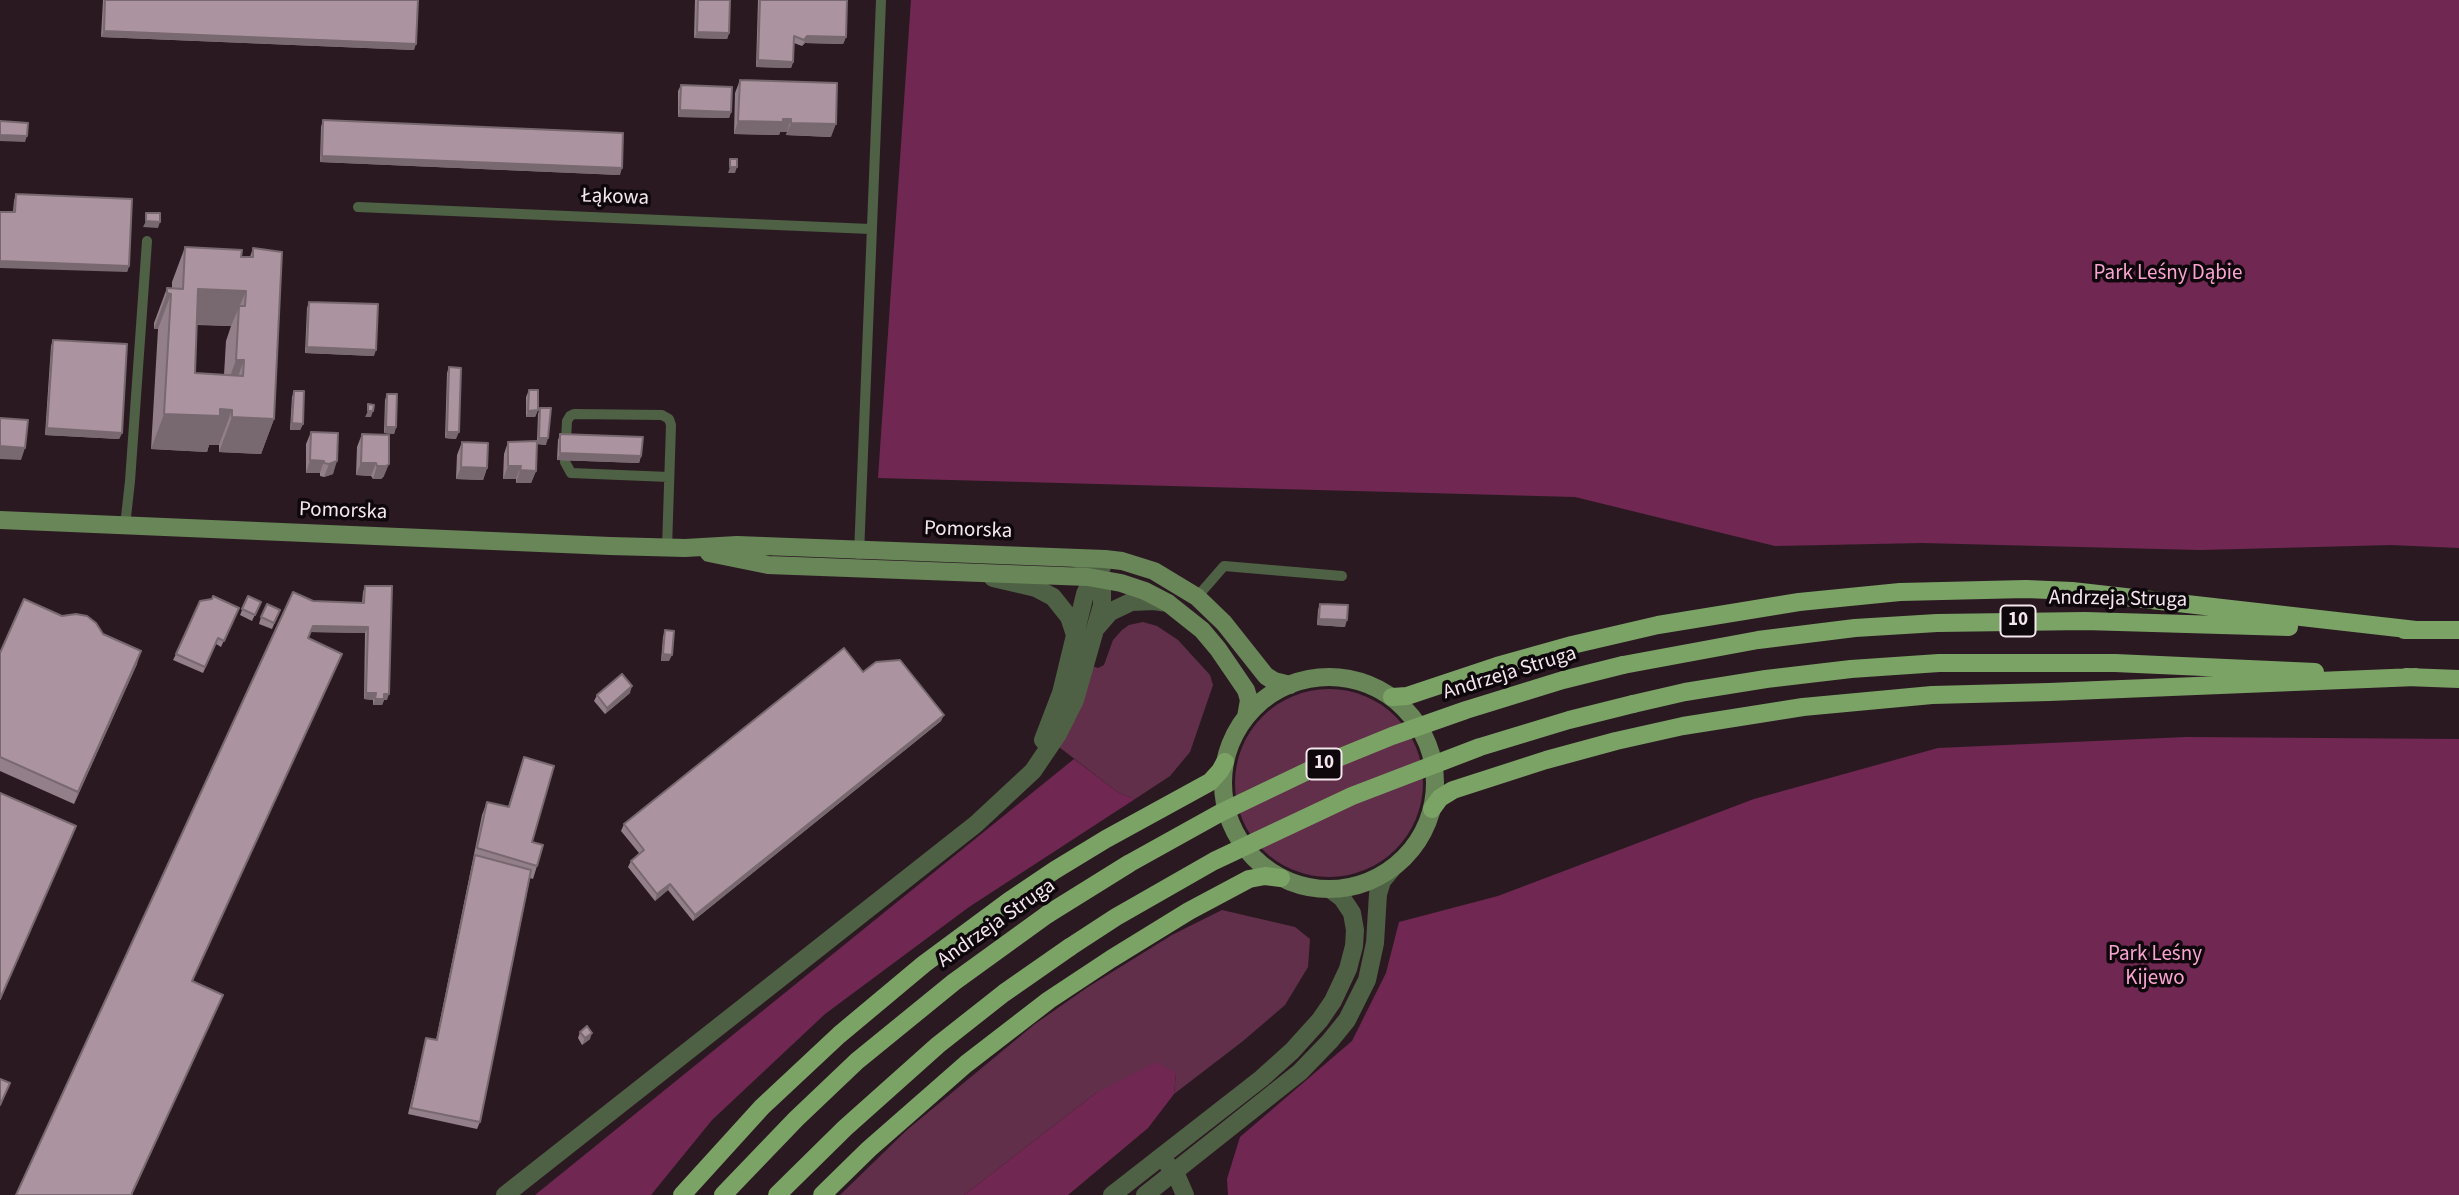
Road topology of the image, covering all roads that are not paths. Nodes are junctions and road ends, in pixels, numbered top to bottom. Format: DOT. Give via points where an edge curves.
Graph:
graph roads {
  1 [pos="881,0"];
  2 [pos="358,207"];
  3 [pos="871,225"];
  4 [pos="146,241"];
  5 [pos="669,477"];
  6 [pos="0,520"];
  7 [pos="125,526"];
  8 [pos="676,548"];
  9 [pos="859,550"];
  10 [pos="1075,558"];
  11 [pos="1122,561"];
  12 [pos="858,569"];
  13 [pos="966,572"];
  14 [pos="1096,576"];
  15 [pos="1342,576"];
  16 [pos="1197,597"];
  17 [pos="1168,603"];
  18 [pos="2416,630"];
  19 [pos="2459,630"];
  20 [pos="1094,634"];
  21 [pos="1075,640"];
  22 [pos="2416,677"];
  23 [pos="2459,679"];
  24 [pos="1290,685"];
  25 [pos="1392,697"];
  26 [pos="1246,717"];
  27 [pos="1225,762"];
  28 [pos="1008,796"];
  29 [pos="1432,809"];
  30 [pos="1392,869"];
  31 [pos="1281,878"];
  32 [pos="1330,889"];
  33 [pos="1155,1161"];
  34 [pos="1175,1172"];
  35 [pos="1155,1192"];
  36 [pos="505,1195"];
  37 [pos="682,1195"];
  38 [pos="723,1195"];
  39 [pos="777,1195"];
  40 [pos="822,1195"];
  41 [pos="1112,1195"];
  42 [pos="1185,1195"];
  1 -- 3 [label="lane"];
  2 -- 3 [label="lane, Łąkowa"];
  3 -- 9 [label="lane"];
  4 -- 7 [label="lane"];
  5 -- 5 [label="lane" via="671,425 662,415 574,414 567,421 565,462 571,473"];
  5 -- 8 [label="lane"];
  6 -- 7 [label="street, Pomorska"];
  7 -- 8 [label="street, Pomorska"];
  8 -- 9 [label="street, Pomorska" via="737,545"];
  8 -- 12 [label="street, Pomorska" via="754,563"];
  9 -- 10 [label="street, Pomorska"];
  9 -- 12 [label="lane"];
  10 -- 11 [label="street, Pomorska"];
  10 -- 14 [label="street, Pomorska" via="1086,562"];
  11 -- 14 [label="street, Pomorska" via="1106,565"];
  11 -- 16 [label="street, Pomorska" via="1154,571"];
  12 -- 13 [label="street, Pomorska"];
  13 -- 14 [label="street, Pomorska"];
  13 -- 21 [label="street, Pomorska" via="1036,588 1053,597 1069,617"];
  14 -- 17 [label="street, Pomorska"];
  14 -- 20 [label="street" via="1103,593"];
  14 -- 21 [label="street" via="1085,594"];
  15 -- 16 [label="lane" via="1224,566"];
  16 -- 24 [label="street, Pomorska" via="1266,676"];
  17 -- 20 [label="street" via="1146,600 1120,606 1102,620"];
  17 -- 26 [label="street, Pomorska" via="1202,630 1240,680 1249,700"];
  18 -- 19 [label="main road, Andrzeja Struga / 10"];
  18 -- 25 [label="main road" via="2072,591 1900,592 1753,608 1658,625"];
  18 -- 38 [label="main road, Andrzeja Struga / 10, bridge" via="2085,621 1937,623 1783,636 1623,665 1466,710 1316,767 1220,813 1048,914 857,1061"];
  20 -- 28 [label="street" via="1062,727 1033,771"];
  21 -- 28 [label="street" via="1048,730"];
  22 -- 23 [label="main road, 10"];
  22 -- 29 [label="main road" via="1932,695 1803,707 1683,726 1569,754 1453,790"];
  22 -- 39 [label="main road, 10, bridge" via="2115,663 1939,663 1851,669 1685,692 1480,747 1352,796 1214,861 1116,917 1004,993 938,1045"];
  24 -- 25 [label="street" via="1342,677"];
  24 -- 26 [label="street" via="1261,701"];
  25 -- 29 [label="street" via="1415,720 1428,743 1436,776"];
  26 -- 27 [label="street"];
  27 -- 31 [label="street" via="1224,797 1233,829 1252,856"];
  27 -- 37 [label="main road" via="1210,782 1055,870 924,964 771,1098"];
  28 -- 36 [label="street"];
  29 -- 30 [label="street" via="1419,840"];
  30 -- 32 [label="street" via="1362,884"];
  30 -- 34 [label="street" via="1378,894 1367,980 1347,1020 1300,1072"];
  31 -- 32 [label="street"];
  31 -- 40 [label="main road" via="1249,880 1189,911 1049,1000 956,1072"];
  32 -- 33 [label="street" via="1346,902 1355,930 1348,969 1333,1001 1292,1051 1262,1078"];
  33 -- 34 [label="street"];
  33 -- 35 [label="street"];
  33 -- 41 [label="street"];
  34 -- 35 [label="street"];
  34 -- 42 [label="street"];
}
